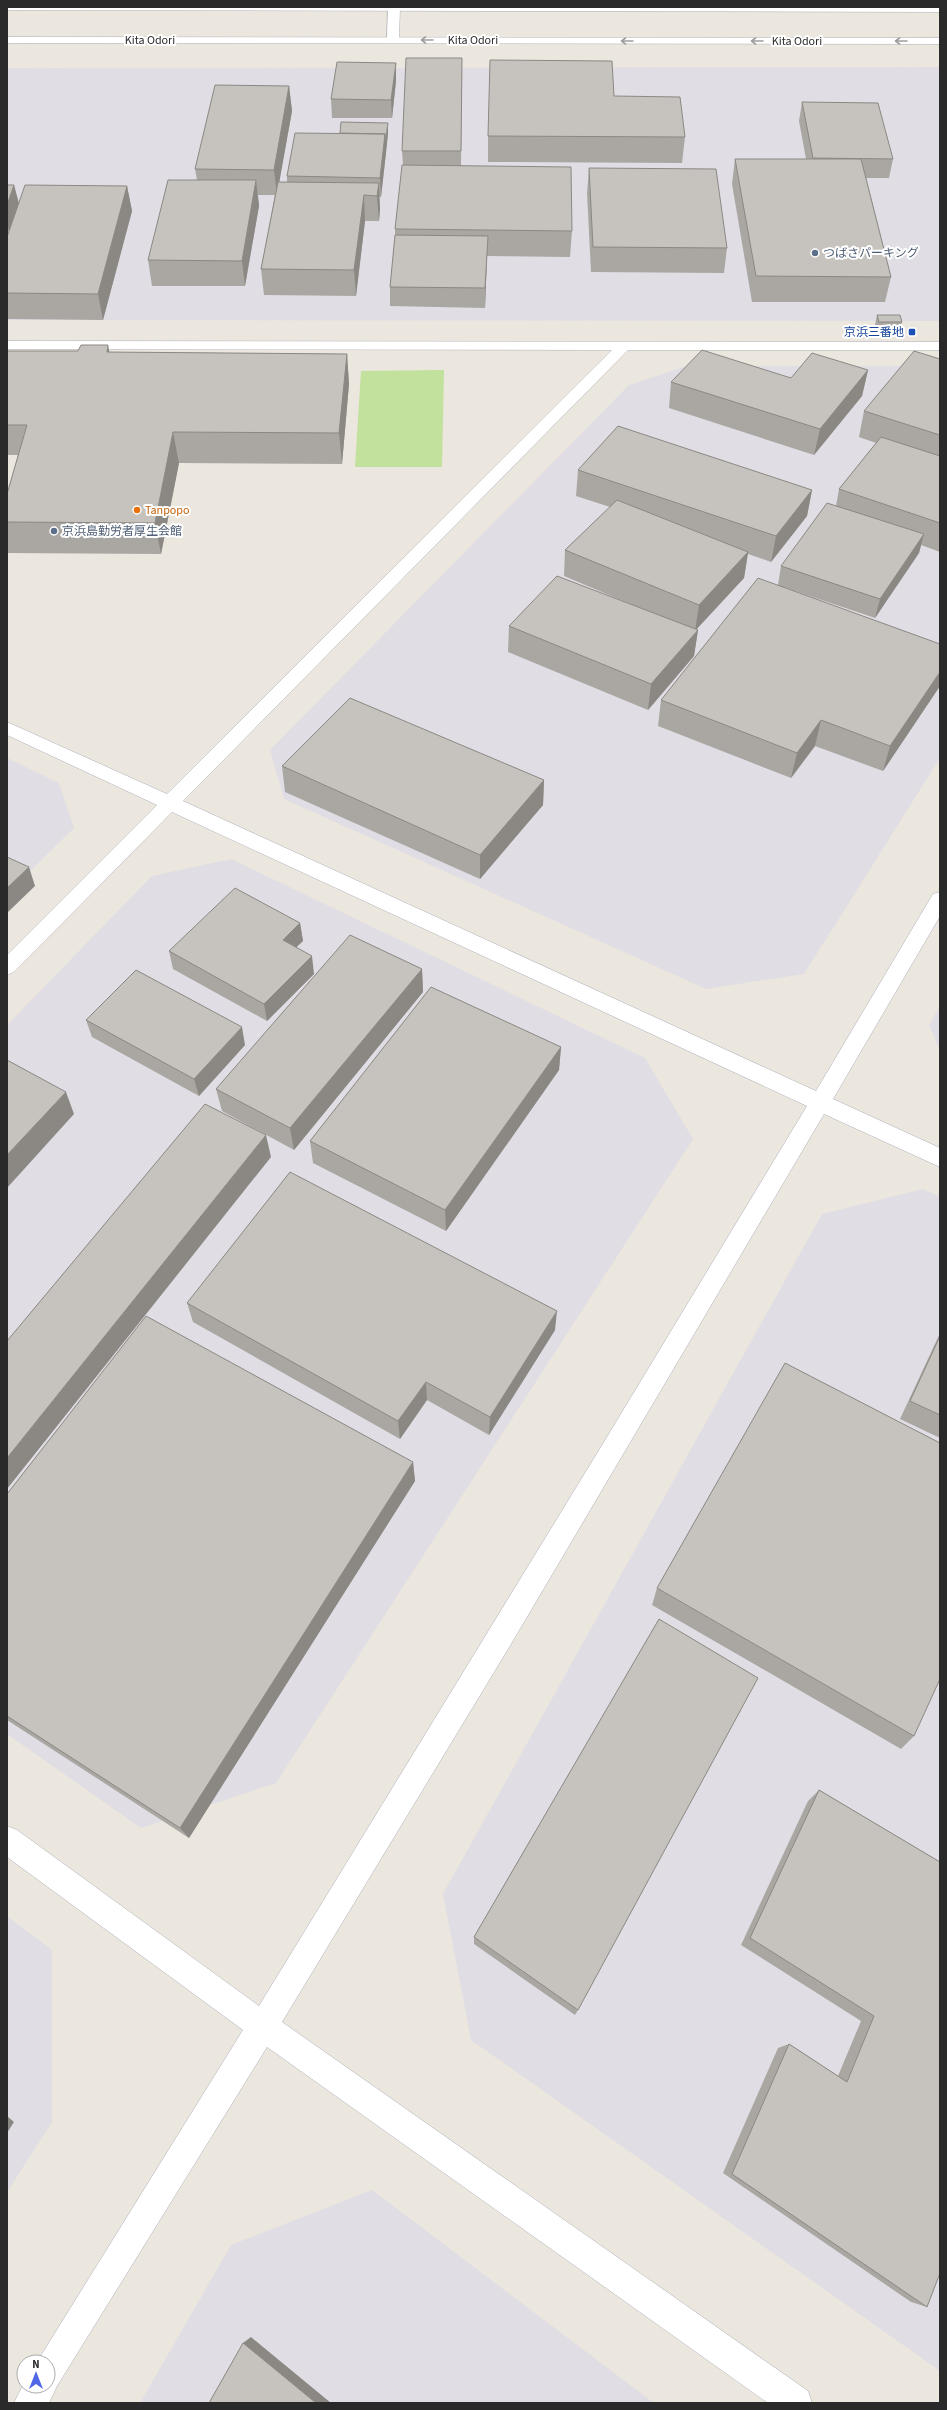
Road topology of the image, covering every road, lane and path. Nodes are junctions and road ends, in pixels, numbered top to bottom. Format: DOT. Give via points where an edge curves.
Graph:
graph roads {
  1 [pos="7,7"];
  2 [pos="394,8"];
  3 [pos="940,9"];
  4 [pos="7,40"];
  5 [pos="393,40"];
  6 [pos="940,41"];
  7 [pos="7,345"];
  8 [pos="624,346"];
  9 [pos="940,346"];
  10 [pos="7,728"];
  11 [pos="168,804"];
  12 [pos="940,899"];
  13 [pos="7,967"];
  14 [pos="820,1104"];
  15 [pos="940,1158"];
  16 [pos="7,1840"];
  17 [pos="263,2027"];
  18 [pos="56,2361"];
  19 [pos="36,2394"];
  20 [pos="30,2403"];
  21 [pos="796,2403"];
  1 -- 2 [label="street"];
  2 -- 3 [label="street"];
  2 -- 5 [label="street"];
  4 -- 5 [label="street, Kita Odori"];
  6 -- 5 [label="street, Kita Odori, one-way"];
  7 -- 8 [label="street"];
  8 -- 9 [label="street"];
  8 -- 11 [label="street"];
  10 -- 11 [label="street"];
  11 -- 13 [label="street"];
  11 -- 14 [label="street"];
  12 -- 14 [label="street"];
  14 -- 15 [label="street"];
  14 -- 17 [label="street"];
  16 -- 17 [label="street"];
  17 -- 18 [label="street"];
  17 -- 21 [label="street"];
  19 -- 20 [label="street"];
}
